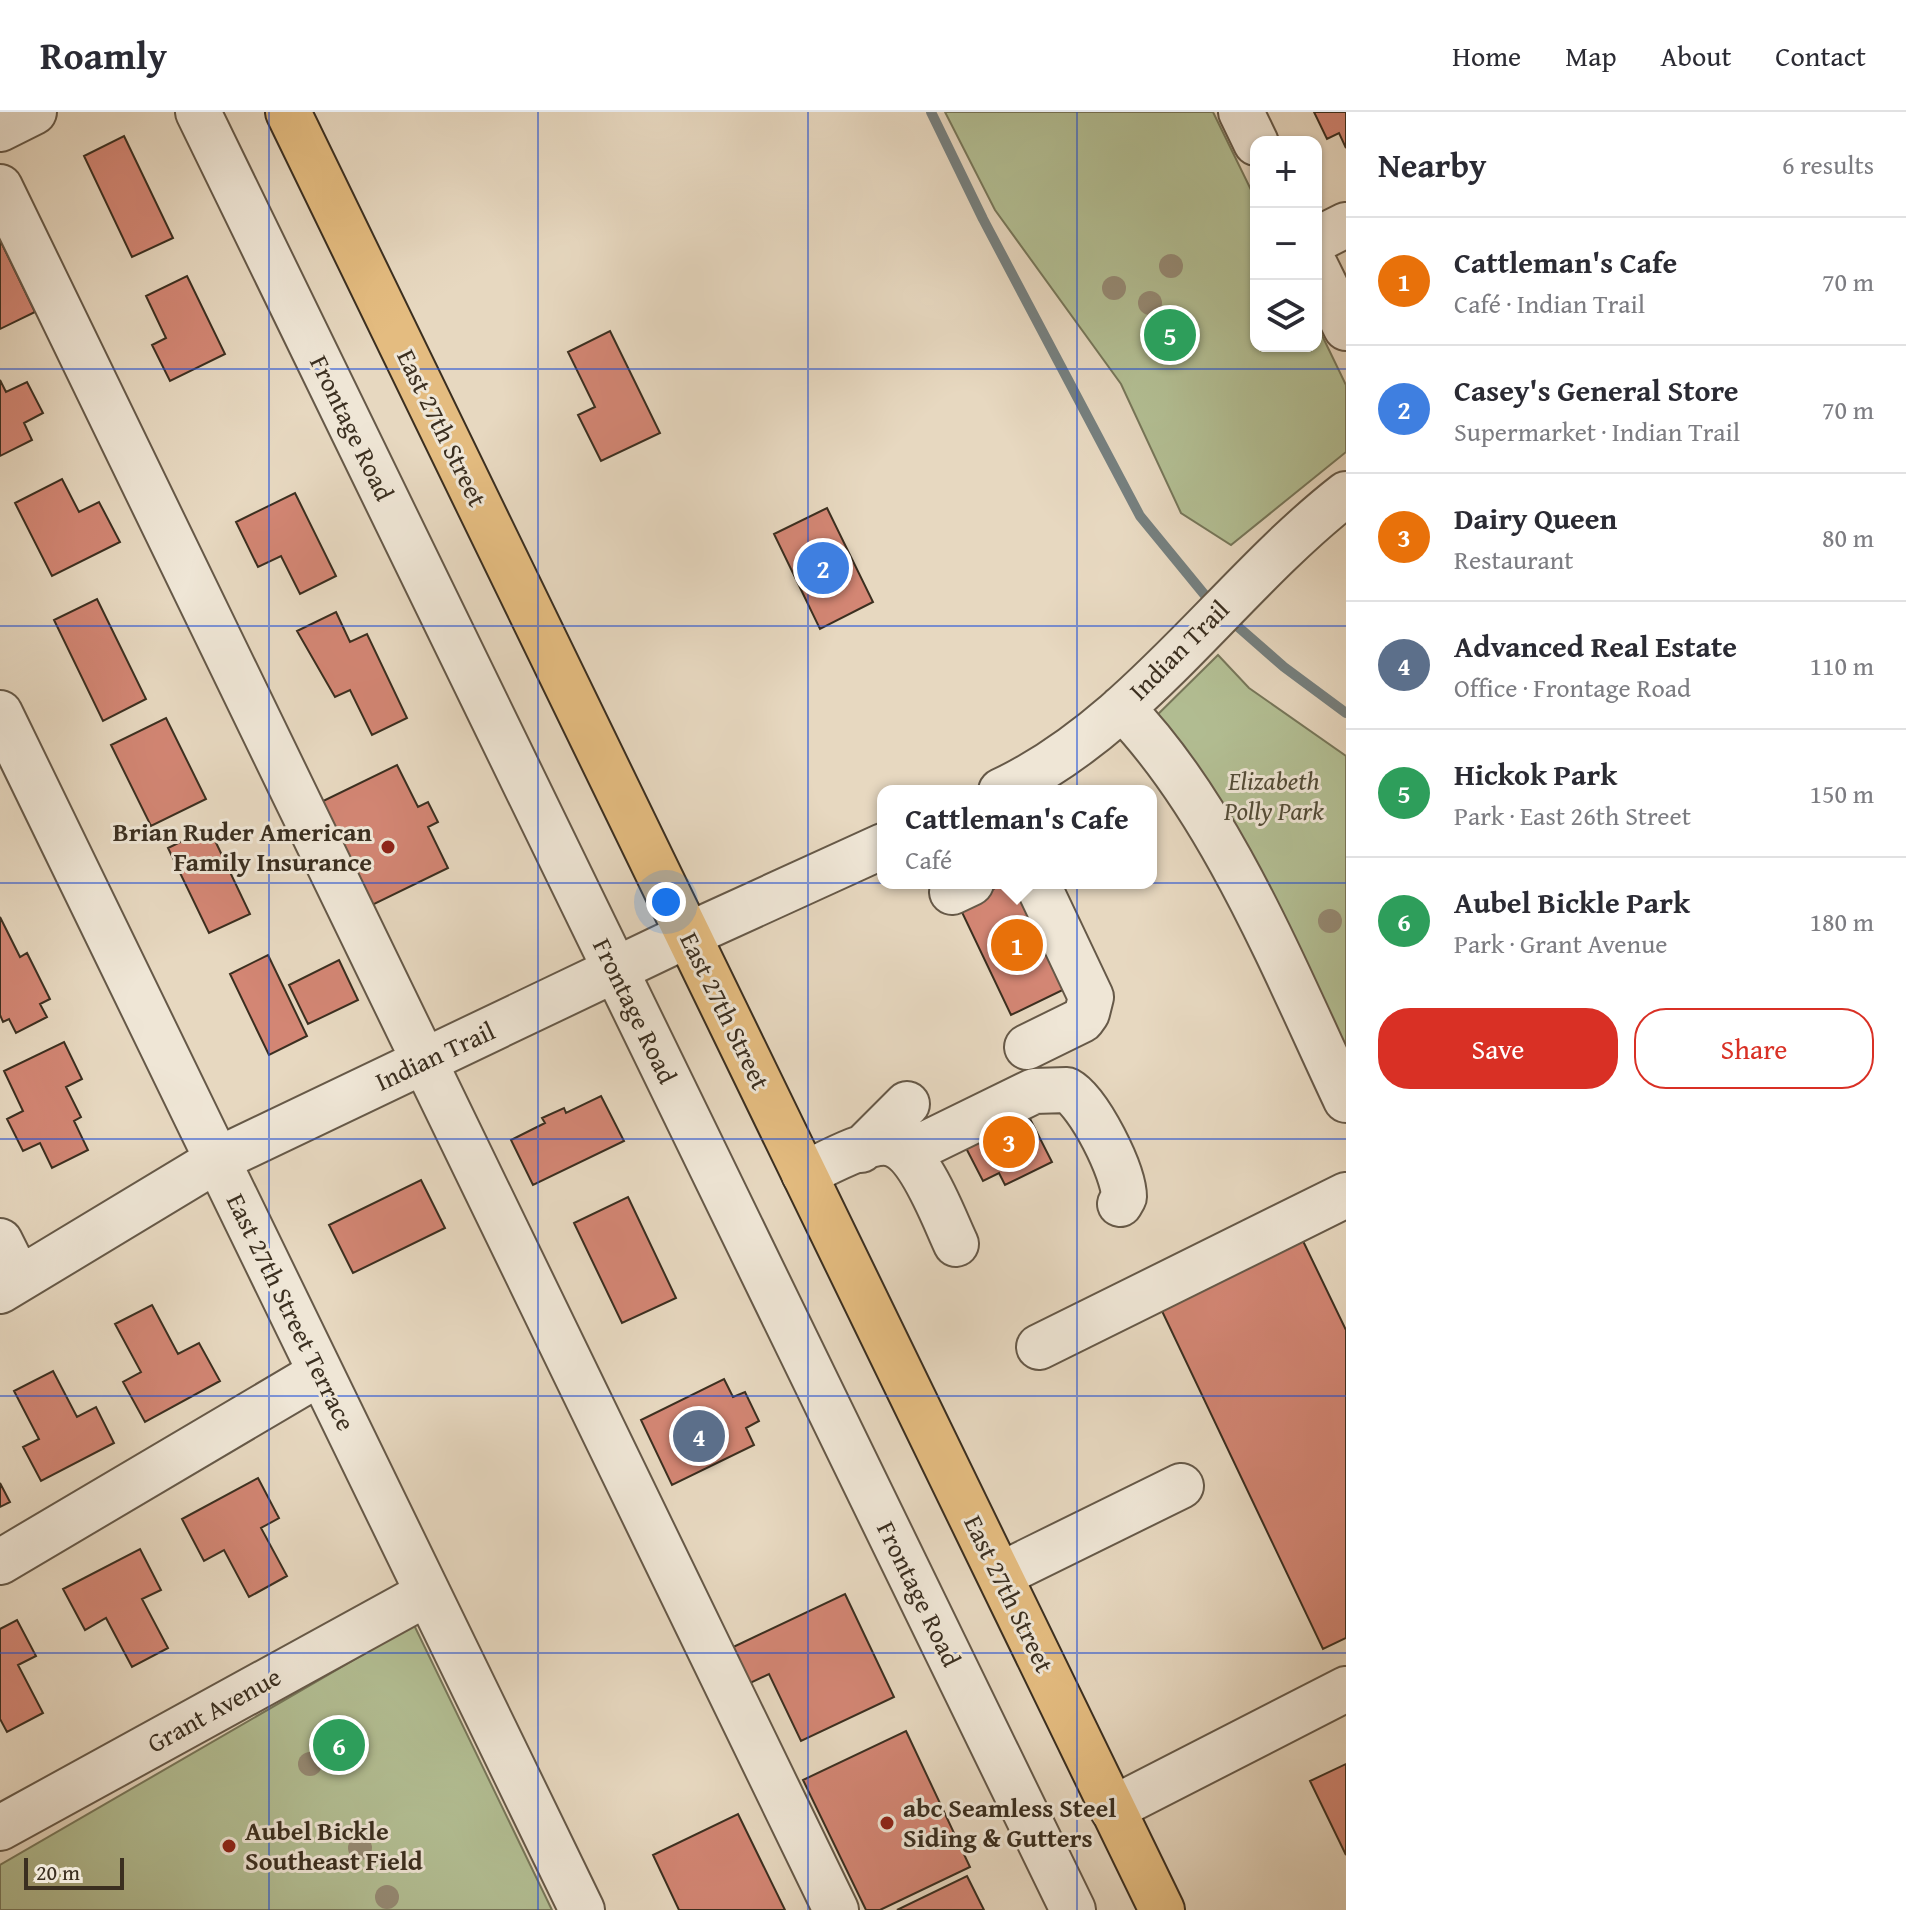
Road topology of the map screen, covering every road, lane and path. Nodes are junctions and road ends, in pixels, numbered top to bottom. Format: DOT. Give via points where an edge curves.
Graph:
graph roads {
  1 [pos="34,112"];
  2 [pos="198,112"];
  3 [pos="288,112"];
  4 [pos="1241,112"];
  5 [pos="0,129"];
  6 [pos="1253,136"];
  7 [pos="0,187"];
  8 [pos="1346,225"];
  9 [pos="1322,237"];
  10 [pos="1322,279"];
  11 [pos="1346,328"];
  12 [pos="1346,494"];
  13 [pos="1122,708"];
  14 [pos="0,713"];
  15 [pos="1012,785"];
  16 [pos="877,849"];
  17 [pos="1040,889"];
  18 [pos="688,935"];
  19 [pos="616,970"];
  20 [pos="1027,1047"];
  21 [pos="423,1062"];
  22 [pos="1346,1100"];
  23 [pos="907,1104"];
  24 [pos="861,1150"];
  25 [pos="907,1153"];
  26 [pos="217,1160"];
  27 [pos="804,1174"];
  28 [pos="1346,1195"];
  29 [pos="1120,1204"];
  30 [pos="0,1241"];
  31 [pos="956,1244"];
  32 [pos="9,1285"];
  33 [pos="1039,1347"];
  34 [pos="320,1373"];
  35 [pos="1181,1486"];
  36 [pos="0,1562"];
  37 [pos="1000,1575"];
  38 [pos="428,1593"];
  39 [pos="1346,1689"];
  40 [pos="1112,1809"];
  41 [pos="0,1828"];
  42 [pos="582,1910"];
  43 [pos="836,1910"];
  44 [pos="1073,1910"];
  45 [pos="1162,1910"];
  1 -- 5 [label="street"];
  2 -- 19 [label="street, Frontage Road"];
  3 -- 18 [label="main road, East 27th Street"];
  4 -- 6 [label="street"];
  7 -- 21 [label="street"];
  8 -- 9 [label="street"];
  10 -- 11 [label="street"];
  12 -- 13 [label="street, Indian Trail" via="1271,559"];
  13 -- 15 [label="street, Indian Trail" via="1064,757"];
  13 -- 22 [label="street" via="1158,745 1235,872"];
  14 -- 26 [label="street, East 27th Street Terrace"];
  16 -- 18 [label="street, Indian Trail"];
  17 -- 20 [label="street" via="1091,997 1082,1020"];
  18 -- 19 [label="street, Indian Trail"];
  18 -- 27 [label="main road, East 27th Street"];
  19 -- 21 [label="street, Indian Trail"];
  19 -- 44 [label="street, Frontage Road"];
  21 -- 26 [label="street, Indian Trail"];
  21 -- 43 [label="street"];
  23 -- 24 [label="street"];
  24 -- 25 [label="street" via="886,1143"];
  24 -- 27 [label="street"];
  25 -- 29 [label="street" via="1034,1091 1067,1090 1086,1106 1122,1181"];
  25 -- 31 [label="street"];
  26 -- 32 [label="street, Indian Trail"];
  26 -- 34 [label="street, East 27th Street Terrace"];
  27 -- 37 [label="main road, East 27th Street"];
  28 -- 33 [label="street"];
  30 -- 32 [label="street"];
  34 -- 36 [label="street"];
  34 -- 38 [label="street, East 27th Street Terrace"];
  35 -- 37 [label="street"];
  37 -- 40 [label="main road, East 27th Street"];
  38 -- 41 [label="street, Grant Avenue"];
  38 -- 42 [label="street, East 27th Street Terrace"];
  39 -- 40 [label="street"];
  40 -- 45 [label="main road, East 27th Street"];
}
